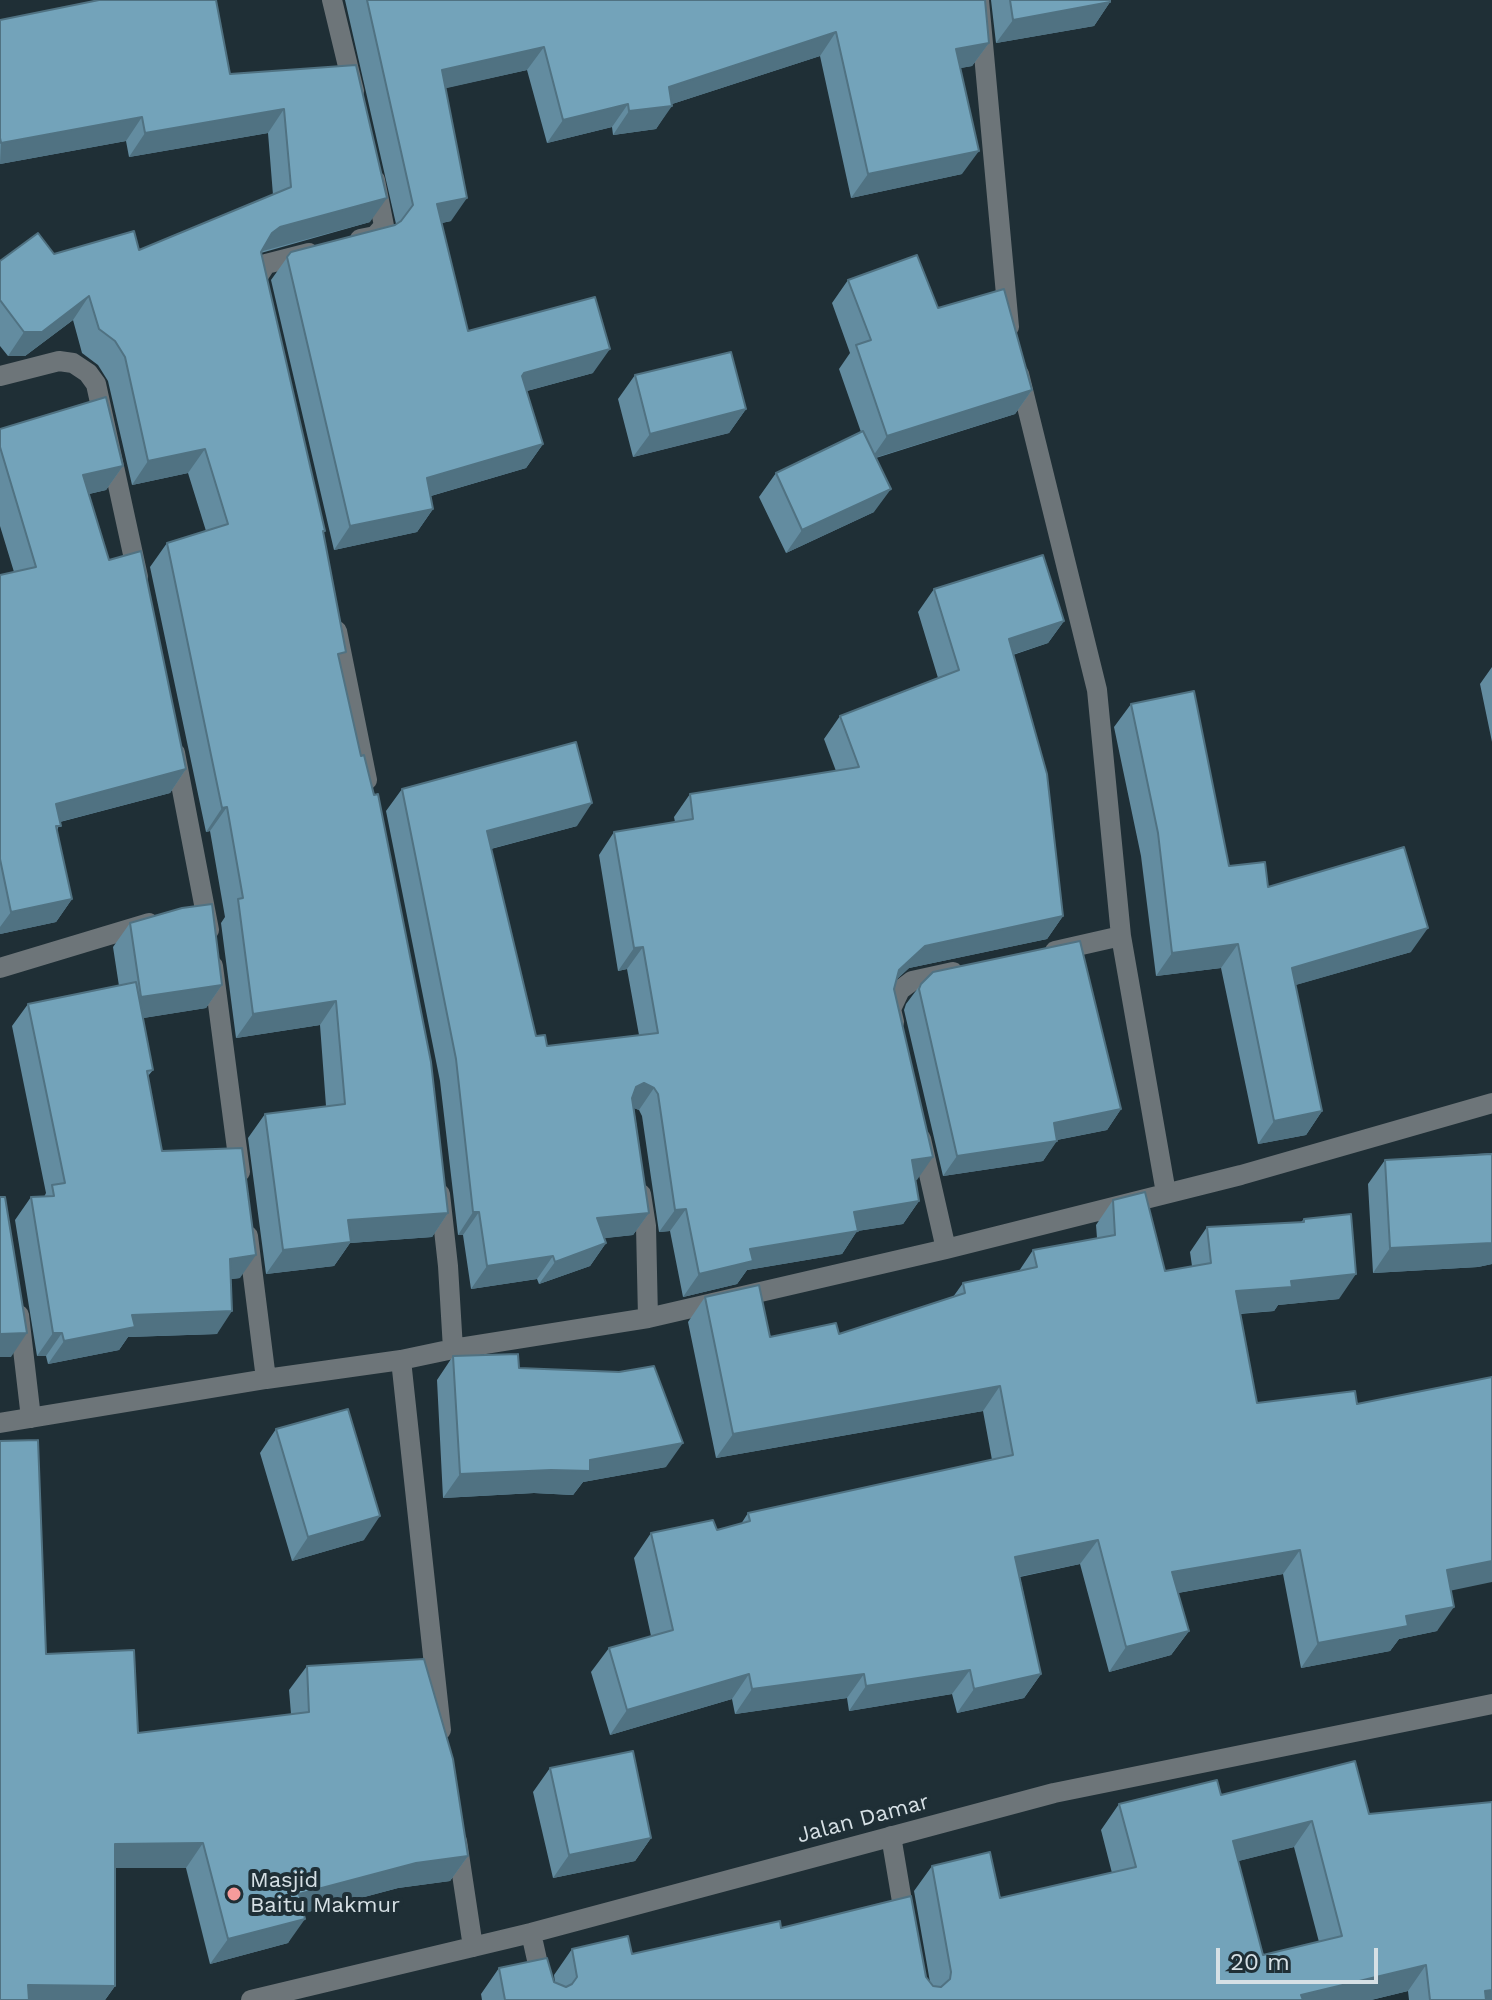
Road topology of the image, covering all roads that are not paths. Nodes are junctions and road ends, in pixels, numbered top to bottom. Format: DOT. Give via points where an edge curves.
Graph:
graph roads {
  1 [pos="332,0"];
  2 [pos="979,0"];
  3 [pos="358,108"];
  4 [pos="369,154"];
  5 [pos="264,309"];
  6 [pos="0,376"];
  7 [pos="141,591"];
  8 [pos="332,604"];
  9 [pos="170,727"];
  10 [pos="372,805"];
  11 [pos="191,911"];
  12 [pos="1121,936"];
  13 [pos="1031,956"];
  14 [pos="0,968"];
  15 [pos="972,969"];
  16 [pos="898,1039"];
  17 [pos="1492,1103"];
  18 [pos="915,1114"];
  19 [pos="438,1175"];
  20 [pos="639,1180"];
  21 [pos="242,1190"];
  22 [pos="1166,1193"];
  23 [pos="246,1221"];
  24 [pos="946,1249"];
  25 [pos="17,1302"];
  26 [pos="648,1318"];
  27 [pos="453,1349"];
  28 [pos="401,1360"];
  29 [pos="266,1379"];
  30 [pos="31,1418"];
  31 [pos="0,1423"];
  32 [pos="1492,1704"];
  33 [pos="443,1746"];
  34 [pos="455,1823"];
  35 [pos="891,1836"];
  36 [pos="531,1933"];
  37 [pos="909,1940"];
  38 [pos="473,1947"];
  39 [pos="251,2000"];
  40 [pos="546,2000"];
  1 -- 3 [label="street"];
  2 -- 12 [label="street" via="1013,349 1097,690"];
  4 -- 5 [label="street" via="384,226 375,236 266,264 257,278"];
  6 -- 7 [label="street" via="59,361 73,363 96,384"];
  8 -- 10 [label="street"];
  9 -- 11 [label="street"];
  11 -- 14 [label="street"];
  11 -- 21 [label="street"];
  12 -- 13 [label="street"];
  12 -- 22 [label="street"];
  15 -- 16 [label="street" via="912,981 900,990 891,1009"];
  17 -- 22 [label="street"];
  18 -- 24 [label="street"];
  19 -- 27 [label="street"];
  20 -- 26 [label="street"];
  22 -- 24 [label="street"];
  23 -- 29 [label="street"];
  24 -- 26 [label="street"];
  25 -- 30 [label="street"];
  26 -- 27 [label="street"];
  27 -- 28 [label="street"];
  28 -- 29 [label="street"];
  28 -- 33 [label="street"];
  29 -- 30 [label="street"];
  30 -- 31 [label="street"];
  32 -- 35 [label="street, Jalan Damar" via="1054,1793"];
  34 -- 38 [label="street"];
  35 -- 36 [label="street, Jalan Damar"];
  35 -- 37 [label="street"];
  36 -- 38 [label="street, Jalan Damar"];
  36 -- 40 [label="street"];
  38 -- 39 [label="street, Jalan Damar"];
}
